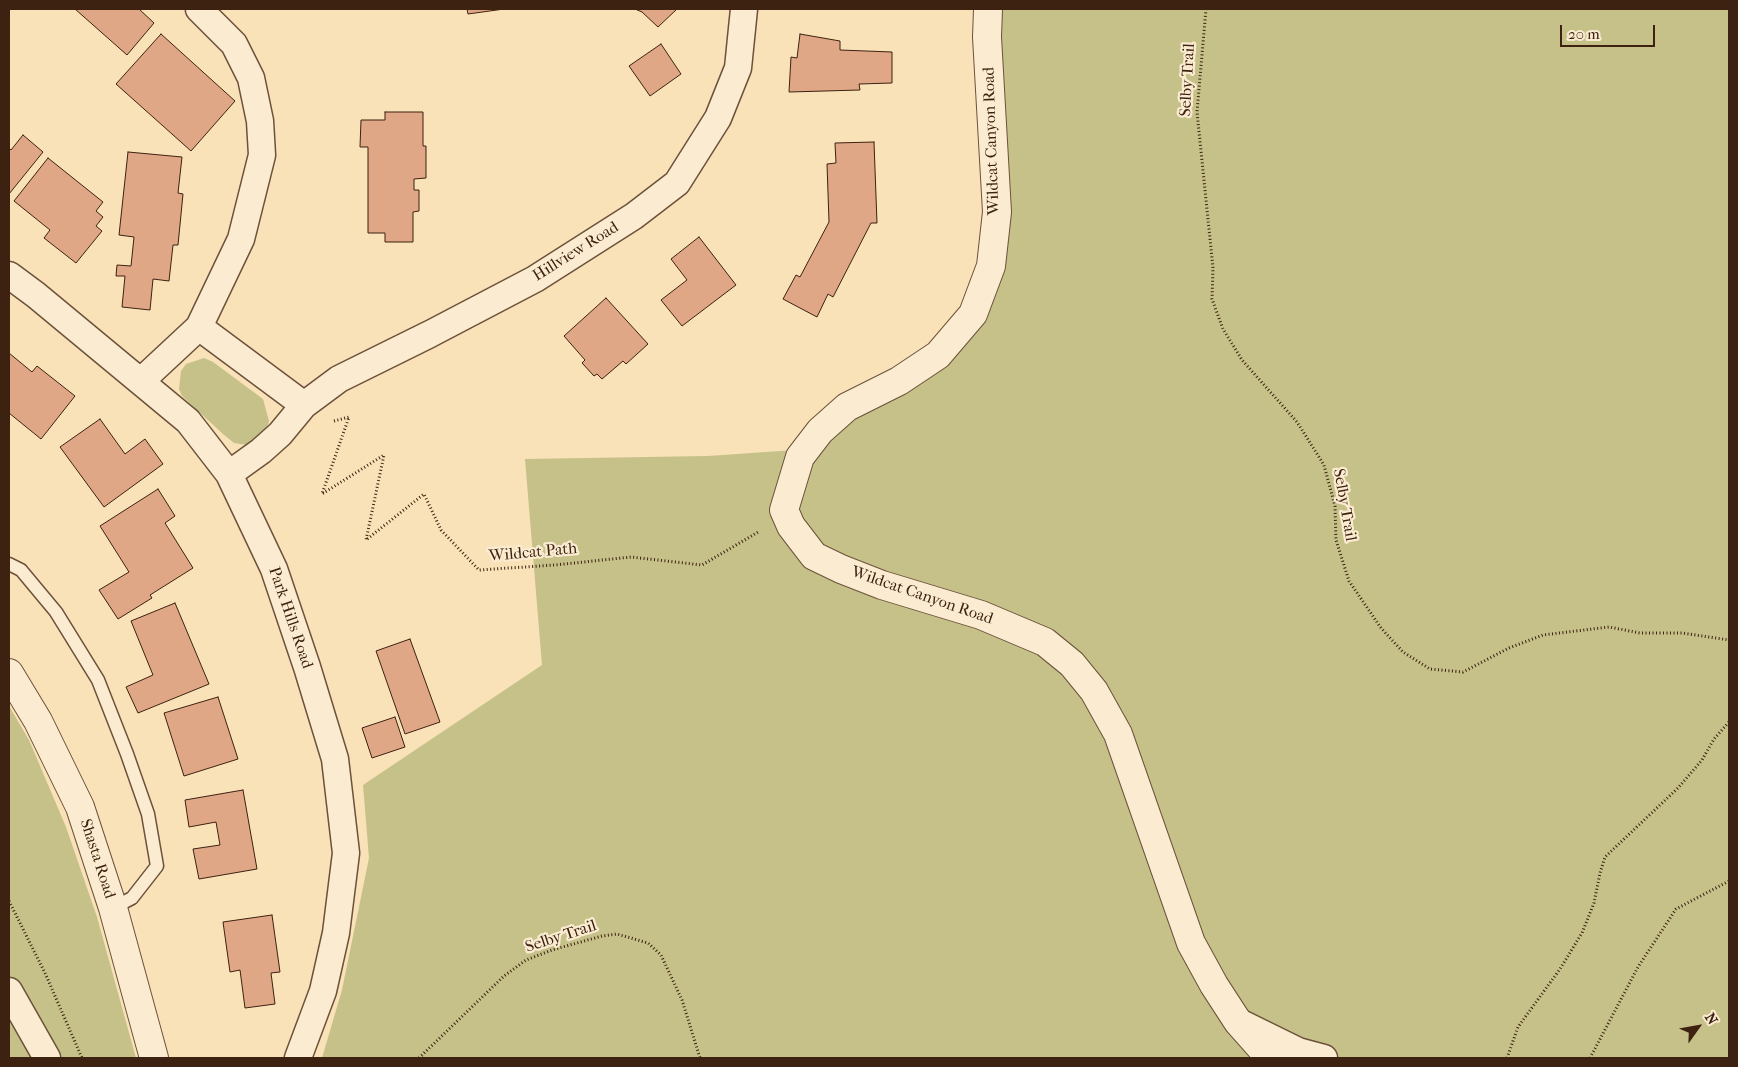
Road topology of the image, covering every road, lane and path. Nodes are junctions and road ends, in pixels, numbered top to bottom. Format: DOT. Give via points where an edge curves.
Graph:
graph roads {
  1 [pos="199,9"];
  2 [pos="744,9"];
  3 [pos="988,9"];
  4 [pos="1206,9"];
  5 [pos="9,275"];
  6 [pos="199,327"];
  7 [pos="141,381"];
  8 [pos="304,405"];
  9 [pos="332,421"];
  10 [pos="229,474"];
  11 [pos="784,510"];
  12 [pos="9,564"];
  13 [pos="1729,640"];
  14 [pos="9,674"];
  15 [pos="1729,722"];
  16 [pos="1729,881"];
  17 [pos="9,901"];
  18 [pos="113,908"];
  19 [pos="9,991"];
  20 [pos="1238,1022"];
  21 [pos="47,1058"];
  22 [pos="82,1058"];
  23 [pos="154,1058"];
  24 [pos="298,1058"];
  25 [pos="419,1058"];
  26 [pos="700,1058"];
  27 [pos="1270,1058"];
  28 [pos="1324,1058"];
  29 [pos="1507,1058"];
  30 [pos="1590,1058"];
  1 -- 6 [label="street" via="234,44 250,78 260,121 262,155 241,239"];
  2 -- 8 [label="street, Hillview Road" via="738,68 718,118 678,183 634,216 535,279 339,379"];
  3 -- 11 [label="street, Wildcat Canyon Road" via="996,212 990,266 973,314 938,355 899,381 847,407 820,431 800,457"];
  4 -- 13 [label="path, Selby Trail" via="1197,112 1213,268 1212,299 1223,329 1242,360 1297,422 1324,465 1335,506 1336,540 1349,581 1381,628 1403,652 1430,669 1463,672 1509,648 1543,636 1608,627 1640,633 1682,633"];
  5 -- 7 [label="street, Park Hills Road"];
  6 -- 7 [label="street"];
  6 -- 8 [label="street"];
  7 -- 10 [label="street, Park Hills Road" via="188,421"];
  8 -- 10 [label="street, Hillview Road" via="280,434"];
  9 -- 11 [label="path, Wildcat Path" via="349,417 322,494 384,455 366,540 424,494 441,530 479,570 630,556 702,565 767,527"];
  10 -- 24 [label="street, Park Hills Road" via="274,570 335,759 346,853 336,933 323,991"];
  11 -- 20 [label="street, Wildcat Canyon Road" via="791,526 814,556 882,585 981,614 1045,642 1072,664 1094,691 1118,734 1191,943"];
  12 -- 18 [label="lane" via="21,570 56,612 98,680 148,814 157,866 132,898"];
  14 -- 18 [label="street, Shasta Road" via="38,721 80,807"];
  15 -- 29 [label="path" via="1678,788 1605,857 1594,903 1582,933 1518,1027"];
  16 -- 30 [label="path" via="1676,909 1638,967"];
  17 -- 22 [label="path"];
  18 -- 23 [label="street, Shasta Road"];
  19 -- 21 [label="street"];
  20 -- 27 [label="street, Wildcat Canyon Road"];
  20 -- 28 [label="street" via="1298,1051"];
  25 -- 26 [label="path, Selby Trail" via="504,976 526,960 617,934 648,943 661,954 682,1000"];
}
